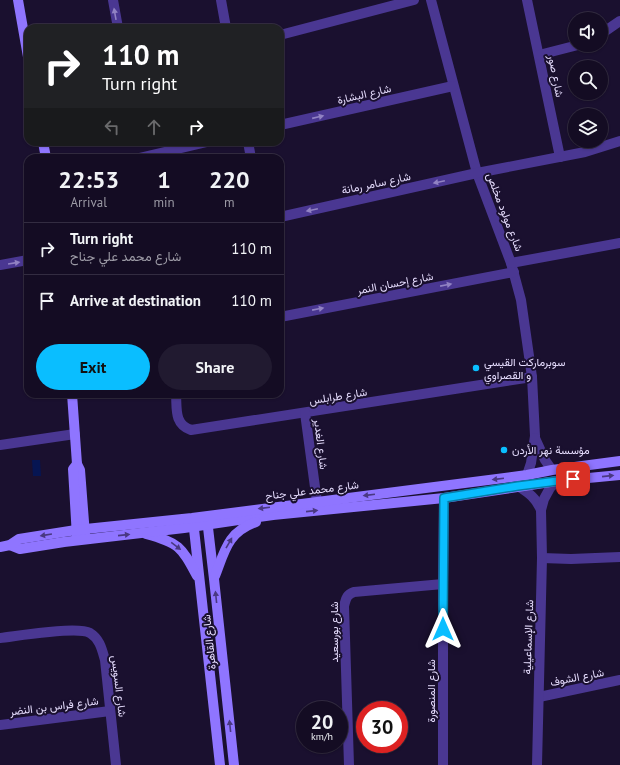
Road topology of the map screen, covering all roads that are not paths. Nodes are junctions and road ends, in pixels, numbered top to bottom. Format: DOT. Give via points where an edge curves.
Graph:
graph roads {
  1 [pos="18,0"];
  2 [pos="113,0"];
  3 [pos="220,0"];
  4 [pos="414,0"];
  5 [pos="431,0"];
  6 [pos="527,0"];
  7 [pos="620,21"];
  8 [pos="117,24"];
  9 [pos="225,24"];
  10 [pos="608,29"];
  11 [pos="284,34"];
  12 [pos="24,35"];
  13 [pos="568,48"];
  14 [pos="539,55"];
  15 [pos="453,86"];
  16 [pos="284,124"];
  17 [pos="620,141"];
  18 [pos="191,146"];
  19 [pos="157,154"];
  20 [pos="560,157"];
  21 [pos="477,173"];
  22 [pos="284,216"];
  23 [pos="620,243"];
  24 [pos="24,261"];
  25 [pos="0,265"];
  26 [pos="513,267"];
  27 [pos="284,316"];
  28 [pos="532,377"];
  29 [pos="72,398"];
  30 [pos="176,398"];
  31 [pos="305,413"];
  32 [pos="75,434"];
  33 [pos="534,436"];
  34 [pos="0,445"];
  35 [pos="620,461"];
  36 [pos="552,470"];
  37 [pos="527,475"];
  38 [pos="620,475"];
  39 [pos="557,481"];
  40 [pos="518,486"];
  41 [pos="444,498"];
  42 [pos="317,502"];
  43 [pos="541,510"];
  44 [pos="273,515"];
  45 [pos="207,520"];
  46 [pos="193,522"];
  47 [pos="140,533"];
  48 [pos="81,535"];
  49 [pos="5,546"];
  50 [pos="620,557"];
  51 [pos="542,558"];
  52 [pos="214,579"];
  53 [pos="200,581"];
  54 [pos="443,584"];
  55 [pos="0,638"];
  56 [pos="620,680"];
  57 [pos="539,697"];
  58 [pos="110,711"];
  59 [pos="0,725"];
  60 [pos="116,765"];
  61 [pos="220,765"];
  62 [pos="234,765"];
  63 [pos="349,765"];
  64 [pos="443,765"];
  65 [pos="537,765"];
  1 -- 12 [label="main road"];
  8 -- 2 [label="street, one-way"];
  3 -- 9 [label="street"];
  4 -- 11 [label="street"];
  5 -- 15 [label="street, شارع مولود مخلص"];
  6 -- 14 [label="street, شارع صور"];
  7 -- 10 [label="street"];
  13 -- 14 [label="street"];
  14 -- 20 [label="street, شارع صور"];
  16 -- 15 [label="street, شارع البشارة, one-way"];
  15 -- 21 [label="street, شارع مولود مخلص"];
  17 -- 20 [label="street, شارع سامر رمانة"];
  18 -- 19 [label="street"];
  20 -- 21 [label="street, شارع سامر رمانة"];
  21 -- 22 [label="street, شارع سامر رمانة, one-way"];
  21 -- 26 [label="street, شارع مولود مخلص"];
  23 -- 26 [label="street, شارع إحسان النمر"];
  25 -- 24 [label="street, one-way"];
  27 -- 26 [label="street, شارع إحسان النمر, one-way"];
  26 -- 28 [label="street, شارع مولود مخلص" via="521,300"];
  28 -- 31 [label="street, شارع طرابلس"];
  28 -- 33 [label="street, شارع مولود مخلص"];
  29 -- 32 [label="main road"];
  30 -- 31 [label="street, شارع طرابلس" via="179,422 184,428 191,430"];
  31 -- 42 [label="street, شارع الغدير"];
  32 -- 34 [label="street"];
  32 -- 48 [label="main road" via="77,464 73,469"];
  33 -- 36 [label="street, شارع مولود مخلص"];
  33 -- 37 [label="street, شارع مولود مخلص"];
  35 -- 36 [label="main road, شارع محمد علي جناح"];
  36 -- 37 [label="main road, شارع محمد علي جناح"];
  37 -- 42 [label="main road, شارع محمد علي جناح, one-way"];
  39 -- 38 [label="main road, شارع محمد علي جناح, one-way"];
  39 -- 40 [label="main road, شارع محمد علي جناح"];
  39 -- 43 [label="street, شارع الإسماعيلية" via="550,488"];
  40 -- 41 [label="main road, شارع محمد علي جناح"];
  40 -- 43 [label="street" via="532,495"];
  44 -- 41 [label="main road, شارع محمد علي جناح, one-way"];
  41 -- 54 [label="street, شارع المنصورة"];
  42 -- 45 [label="main road, شارع محمد علي جناح, one-way"];
  43 -- 51 [label="street, شارع الإسماعيلية"];
  44 -- 45 [label="main road, شارع محمد علي جناح"];
  52 -- 44 [label="main road, one-way" via="225,549 234,535 249,524"];
  45 -- 46 [label="main road, شارع محمد علي جناح"];
  45 -- 52 [label="main road, شارع القاهرة"];
  46 -- 47 [label="main road, شارع محمد علي جناح"];
  46 -- 48 [label="main road, شارع محمد علي جناح"];
  46 -- 53 [label="main road, شارع القاهرة"];
  48 -- 47 [label="main road, شارع محمد علي جناح, one-way"];
  47 -- 53 [label="main road, one-way" via="175,544 185,553"];
  48 -- 49 [label="main road, شارع محمد علي جناح" via="20,549"];
  50 -- 51 [label="street"];
  51 -- 57 [label="street, شارع الإسماعيلية"];
  62 -- 52 [label="main road, شارع القاهرة, one-way"];
  53 -- 61 [label="main road, شارع القاهرة"];
  54 -- 63 [label="street, شارع بورسعيد" via="354,592 346,597 344,606"];
  54 -- 64 [label="street, شارع المنصورة"];
  55 -- 58 [label="street, شارع السويس" via="76,630 90,633 97,638 102,647"];
  56 -- 57 [label="street, شارع الشوف"];
  57 -- 65 [label="street, شارع الإسماعيلية"];
  58 -- 59 [label="street, شارع فراس بن النضر"];
  58 -- 60 [label="street, شارع السويس"];
}
